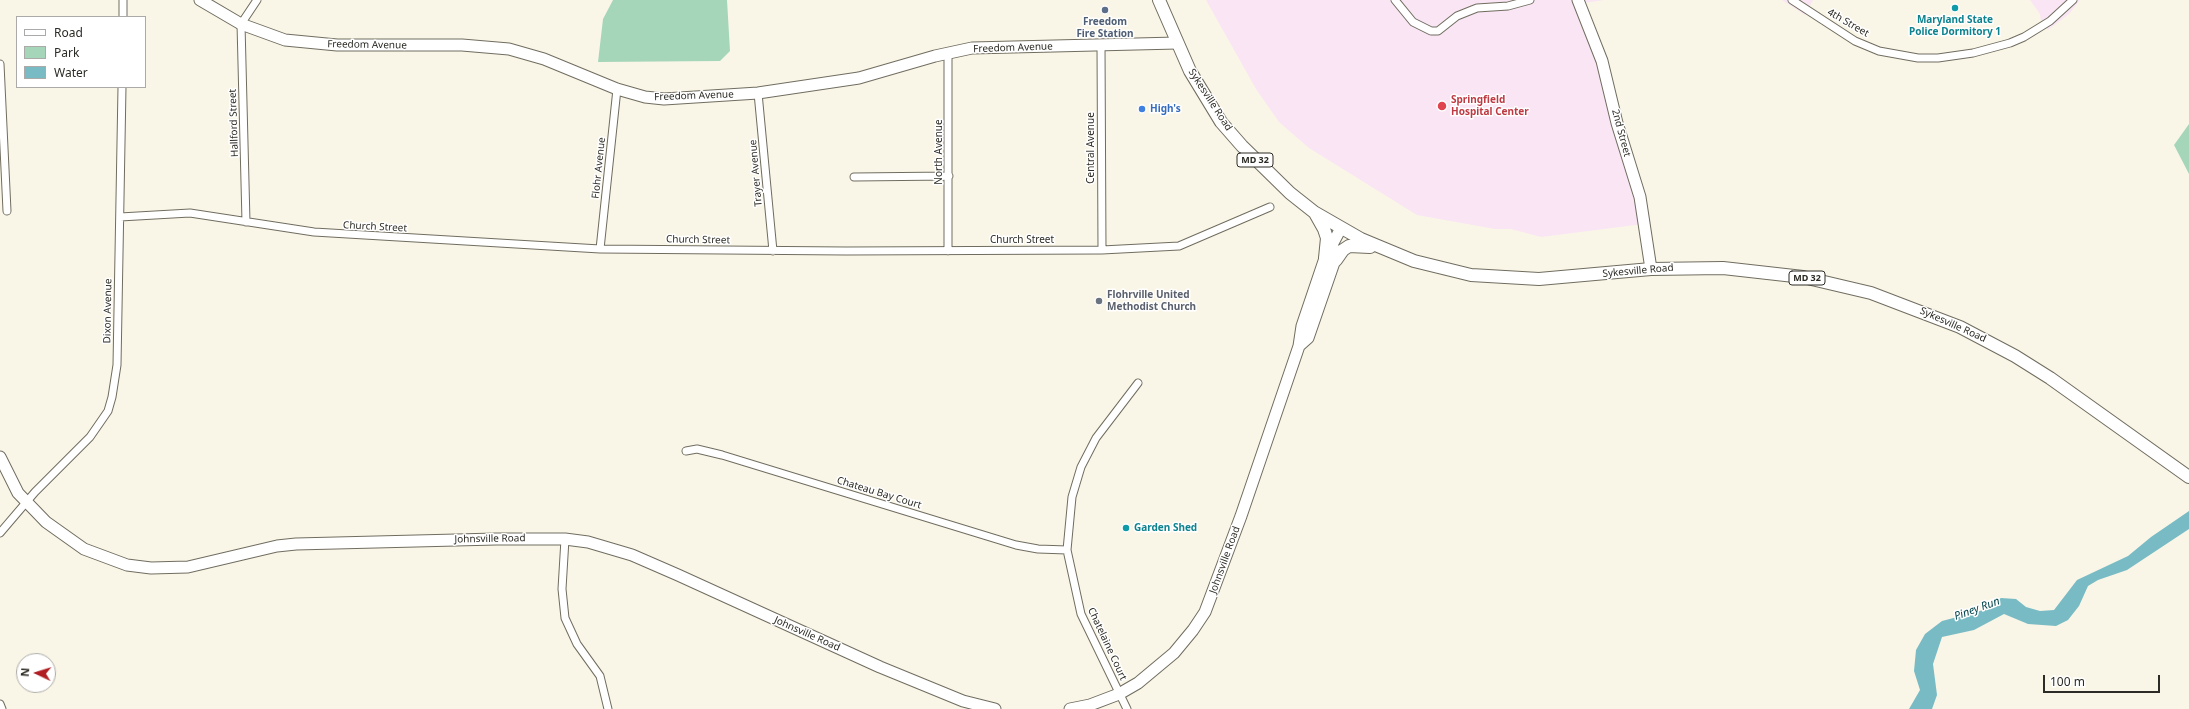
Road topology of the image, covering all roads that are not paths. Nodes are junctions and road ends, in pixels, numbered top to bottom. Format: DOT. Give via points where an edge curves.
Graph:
graph roads {
  1 [pos="123,0"];
  2 [pos="200,0"];
  3 [pos="257,0"];
  4 [pos="1159,0"];
  5 [pos="1395,0"];
  6 [pos="1530,0"];
  7 [pos="1578,0"];
  8 [pos="1792,0"];
  9 [pos="2073,0"];
  10 [pos="123,16"];
  11 [pos="241,24"];
  12 [pos="1177,43"];
  13 [pos="1101,46"];
  14 [pos="948,53"];
  15 [pos="0,64"];
  16 [pos="122,88"];
  17 [pos="617,90"];
  18 [pos="758,93"];
  19 [pos="949,176"];
  20 [pos="854,177"];
  21 [pos="1270,207"];
  22 [pos="7,211"];
  23 [pos="1314,212"];
  24 [pos="120,217"];
  25 [pos="246,222"];
  26 [pos="1340,228"];
  27 [pos="1378,247"];
  28 [pos="600,249"];
  29 [pos="948,250"];
  30 [pos="1102,250"];
  31 [pos="773,251"];
  32 [pos="1330,259"];
  33 [pos="1651,269"];
  34 [pos="1138,383"];
  35 [pos="686,450"];
  36 [pos="0,458"];
  37 [pos="2189,477"];
  38 [pos="26,502"];
  39 [pos="0,533"];
  40 [pos="565,539"];
  41 [pos="1067,550"];
  42 [pos="1119,694"];
  43 [pos="0,704"];
  44 [pos="2,709"];
  45 [pos="608,709"];
  46 [pos="995,709"];
  47 [pos="1070,709"];
  48 [pos="1127,709"];
  1 -- 10 [label="street"];
  2 -- 11 [label="street, Freedom Avenue"];
  3 -- 11 [label="street"];
  4 -- 12 [label="main road, Sykesville Road / MD 32"];
  5 -- 6 [label="street" via="1413,22 1432,31 1438,31 1457,16 1477,8 1508,6"];
  7 -- 33 [label="street, 2nd Street" via="1602,61 1617,123 1640,197"];
  8 -- 9 [label="street, 4th Street" via="1855,41 1879,51 1918,58 1974,53 2010,43 2050,21"];
  11 -- 17 [label="street, Freedom Avenue" via="285,40 315,44 462,45 509,49 544,59"];
  11 -- 25 [label="street, Hallford Street"];
  12 -- 13 [label="street, Freedom Avenue"];
  12 -- 23 [label="main road, Sykesville Road / MD 32" via="1207,98 1238,141 1263,169"];
  13 -- 14 [label="street, Freedom Avenue" via="972,48"];
  13 -- 30 [label="street, Central Avenue"];
  14 -- 18 [label="street, Freedom Avenue" via="859,78"];
  14 -- 19 [label="street, North Avenue"];
  15 -- 22 [label="street"];
  16 -- 24 [label="street, Dixon Avenue"];
  17 -- 18 [label="street, Freedom Avenue" via="664,99"];
  17 -- 28 [label="street, Flohr Avenue"];
  18 -- 31 [label="street, Trayer Avenue"];
  19 -- 20 [label="street"];
  19 -- 29 [label="street, North Avenue"];
  21 -- 30 [label="street, Church Street" via="1179,246"];
  23 -- 26 [label="main road, Sykesville Road / MD 32"];
  23 -- 32 [label="main road" via="1324,229"];
  24 -- 25 [label="street, Church Street" via="190,213"];
  24 -- 38 [label="street, Dixon Avenue" via="117,365 108,411 90,437"];
  25 -- 28 [label="street, Church Street" via="337,234"];
  26 -- 27 [label="main road, Sykesville Road / MD 32"];
  26 -- 32 [label="street, Johnsville Road"];
  27 -- 32 [label="main road" via="1349,246"];
  27 -- 33 [label="main road, Sykesville Road / MD 32" via="1414,261 1445,269 1508,279 1574,278"];
  28 -- 31 [label="street, Church Street"];
  29 -- 30 [label="street, Church Street"];
  29 -- 31 [label="street, Church Street"];
  32 -- 42 [label="street, Johnsville Road" via="1302,326 1299,346 1205,612 1174,653 1138,683"];
  33 -- 37 [label="main road, Sykesville Road / MD 32" via="1723,268 1803,277 1871,293 1929,313 1988,340 2050,378"];
  34 -- 41 [label="street, Chatelaine Court" via="1096,438 1081,467 1072,497"];
  35 -- 41 [label="street, Chateau Bay Court" via="698,449 722,454 1016,545"];
  36 -- 38 [label="street, Johnsville Road" via="7,474"];
  38 -- 39 [label="street, Dixon Avenue"];
  38 -- 40 [label="street, Johnsville Road" via="51,526 84,549 127,565 151,568 188,567 277,546 296,544"];
  40 -- 45 [label="street" via="562,589 565,618 577,644 600,676"];
  40 -- 46 [label="street, Johnsville Road" via="604,545 632,555 880,667 963,701"];
  41 -- 42 [label="street, Chatelaine Court" via="1081,614"];
  42 -- 47 [label="street, Johnsville Road" via="1090,705"];
  42 -- 48 [label="street, Chatelaine Court"];
  43 -- 44 [label="street"];
}
